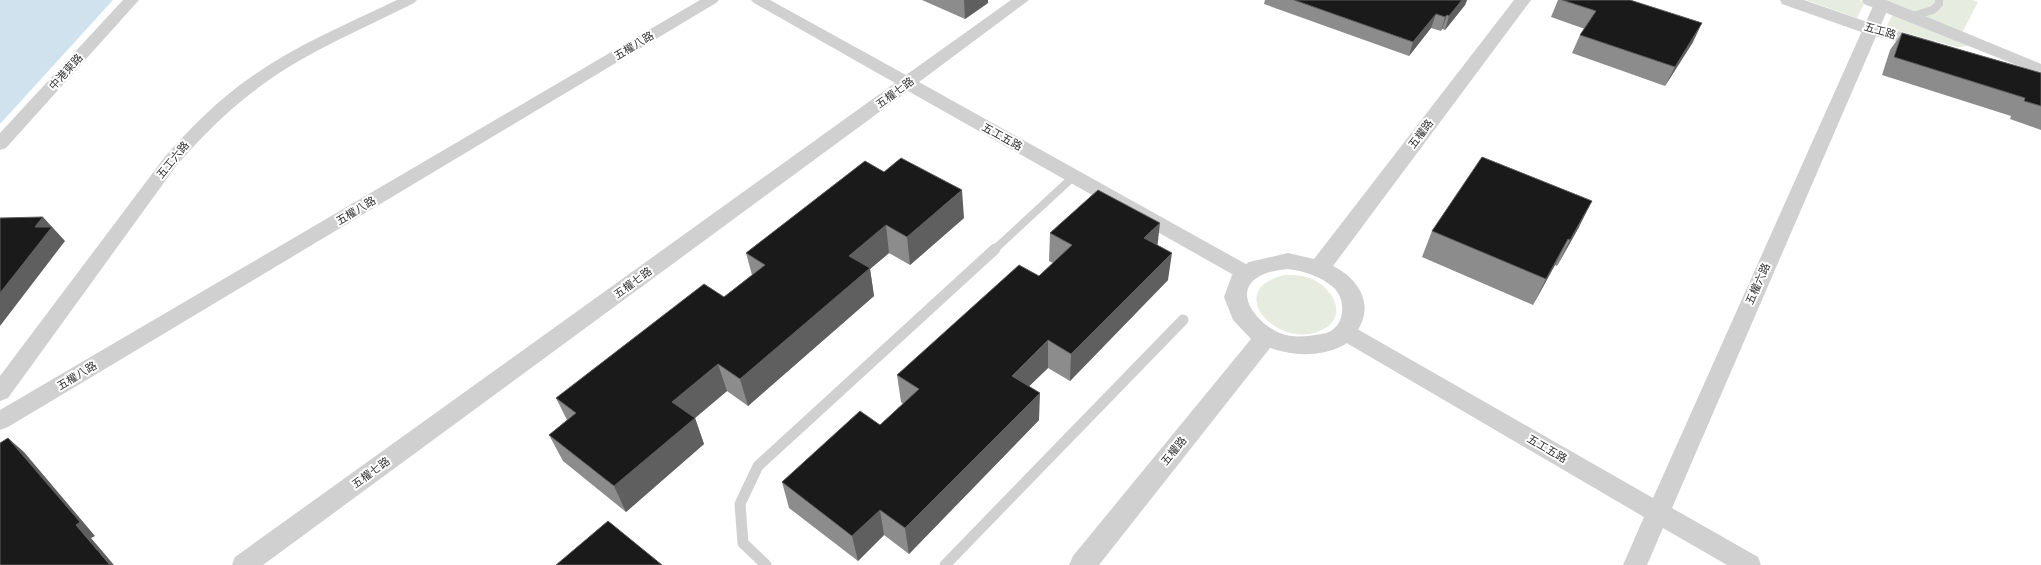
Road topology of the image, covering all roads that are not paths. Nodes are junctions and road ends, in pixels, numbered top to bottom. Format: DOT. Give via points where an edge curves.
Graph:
graph roads {
  1 [pos="131,0"];
  2 [pos="409,0"];
  3 [pos="711,0"];
  4 [pos="759,0"];
  5 [pos="1022,0"];
  6 [pos="1523,0"];
  7 [pos="1788,0"];
  8 [pos="1939,0"];
  9 [pos="1876,2"];
  10 [pos="1912,16"];
  11 [pos="1870,29"];
  12 [pos="2041,70"];
  13 [pos="2041,81"];
  14 [pos="907,84"];
  15 [pos="0,144"];
  16 [pos="1073,177"];
  17 [pos="1320,268"];
  18 [pos="1246,273"];
  19 [pos="1183,320"];
  20 [pos="1345,332"];
  21 [pos="1266,338"];
  22 [pos="0,392"];
  23 [pos="0,421"];
  24 [pos="1658,513"];
  25 [pos="244,565"];
  26 [pos="766,565"];
  27 [pos="944,565"];
  28 [pos="1083,565"];
  29 [pos="1635,565"];
  30 [pos="1749,565"];
  1 -- 15 [label="street, 中港東路"];
  2 -- 22 [label="street, 五工六路" via="280,66 238,95 201,127 170,162"];
  3 -- 23 [label="street, 五權八路"];
  4 -- 14 [label="street, 五工五路"];
  5 -- 14 [label="street, 五權七路"];
  6 -- 17 [label="street, 五權路"];
  7 -- 11 [label="street, 五工路"];
  8 -- 10 [label="lane" via="1939,4 1933,10"];
  9 -- 10 [label="street"];
  9 -- 11 [label="street, 五權六路"];
  10 -- 12 [label="street" via="2002,56"];
  11 -- 13 [label="street, 五工路" via="1950,51"];
  11 -- 24 [label="street, 五權六路"];
  14 -- 16 [label="street, 五工五路"];
  14 -- 25 [label="street, 五權七路"];
  16 -- 18 [label="street, 五工五路"];
  16 -- 26 [label="lane" via="758,466 740,504 743,543"];
  17 -- 18 [label="street" via="1304,262 1282,261 1258,266"];
  17 -- 20 [label="street" via="1334,276 1352,298 1352,322"];
  18 -- 21 [label="street" via="1238,282 1236,306 1252,329"];
  19 -- 27 [label="lane"];
  20 -- 21 [label="street" via="1318,346 1301,347"];
  20 -- 24 [label="street, 五工五路"];
  21 -- 28 [label="street, 五權路"];
  24 -- 29 [label="street, 五權六路"];
  24 -- 30 [label="street, 五工五路"];
}
